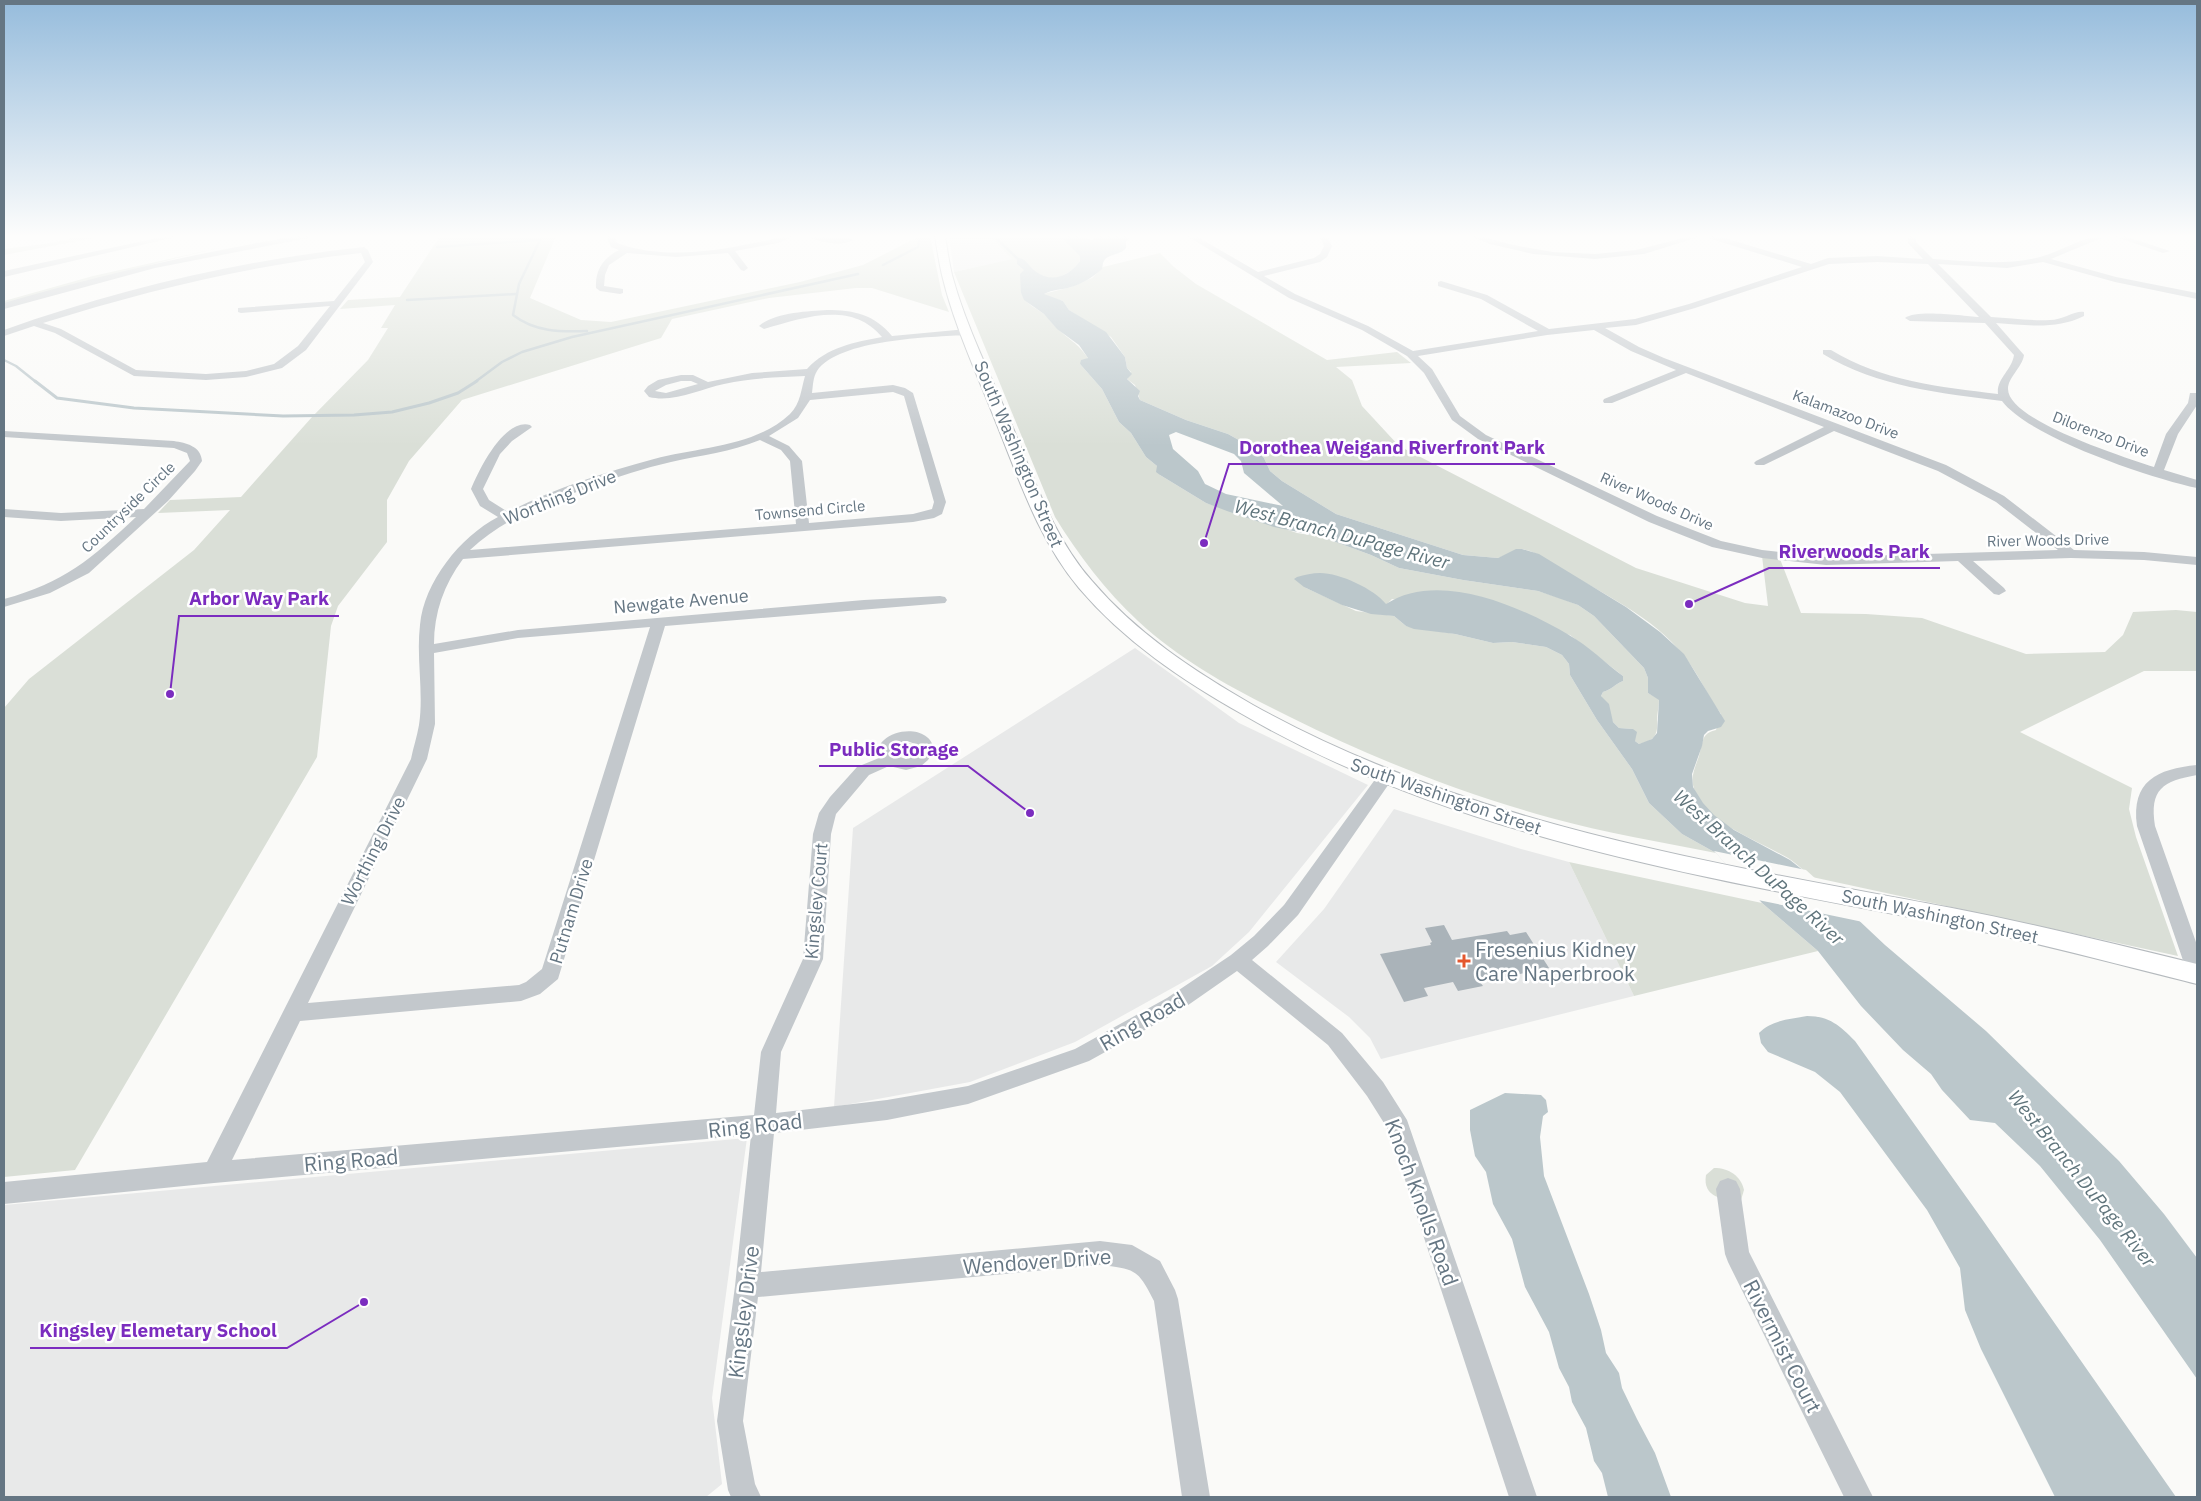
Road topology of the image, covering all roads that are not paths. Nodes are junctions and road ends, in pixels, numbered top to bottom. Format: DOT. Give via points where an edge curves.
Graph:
graph roads {
  1 [pos="91,306"];
  2 [pos="295,306"];
  3 [pos="336,306"];
  4 [pos="957,306"];
  5 [pos="1315,306"];
  6 [pos="1503,306"];
  7 [pos="1690,306"];
  8 [pos="1974,306"];
  9 [pos="240,310"];
  10 [pos="2081,314"];
  11 [pos="1910,318"];
  12 [pos="1988,320"];
  13 [pos="33,323"];
  14 [pos="764,326"];
  15 [pos="1596,327"];
  16 [pos="967,332"];
  17 [pos="1547,332"];
  18 [pos="4,333"];
  19 [pos="889,339"];
  20 [pos="1828,352"];
  21 [pos="1411,354"];
  22 [pos="1686,370"];
  23 [pos="811,372"];
  24 [pos="706,385"];
  25 [pos="2194,395"];
  26 [pos="806,397"];
  27 [pos="2004,398"];
  28 [pos="1608,401"];
  29 [pos="1835,426"];
  30 [pos="526,427"];
  31 [pos="4,434"];
  32 [pos="760,436"];
  33 [pos="1760,463"];
  34 [pos="2158,471"];
  35 [pos="2197,484"];
  36 [pos="4,513"];
  37 [pos="146,513"];
  38 [pos="506,516"];
  39 [pos="803,527"];
  40 [pos="2071,554"];
  41 [pos="458,555"];
  42 [pos="1962,558"];
  43 [pos="2197,561"];
  44 [pos="1999,590"];
  45 [pos="940,600"];
  46 [pos="4,603"];
  47 [pos="658,622"];
  48 [pos="428,650"];
  49 [pos="889,760"];
  50 [pos="2197,770"];
  51 [pos="1385,778"];
  52 [pos="1238,960"];
  53 [pos="2197,973"];
  54 [pos="292,1013"];
  55 [pos="762,1124"];
  56 [pos="214,1172"];
  57 [pos="1728,1188"];
  58 [pos="4,1192"];
  59 [pos="747,1286"];
  60 [pos="747,1497"];
  61 [pos="1196,1497"];
  62 [pos="1524,1497"];
  63 [pos="1859,1497"];
  1 -- 13 [label="street"];
  2 -- 9 [label="street"];
  3 -- 13 [label="street" via="302,348 278,366 216,377 134,373 58,331"];
  4 -- 16 [label="main road, South Washington Street"];
  5 -- 21 [label="street, River Woods Drive" via="1375,333"];
  6 -- 17 [label="street"];
  7 -- 15 [label="street" via="1636,322"];
  8 -- 12 [label="street"];
  10 -- 12 [label="street" via="2051,323"];
  11 -- 12 [label="street"];
  12 -- 27 [label="street" via="2019,355 2019,362 2003,383"];
  13 -- 18 [label="street"];
  14 -- 19 [label="street" via="775,320 803,316 849,314 873,323"];
  15 -- 17 [label="street"];
  15 -- 22 [label="street, Kalamazoo Drive" via="1635,349"];
  16 -- 19 [label="street"];
  16 -- 51 [label="main road, South Washington Street" via="1050,533 1068,563 1098,599 1152,648 1238,706"];
  17 -- 21 [label="street"];
  19 -- 23 [label="street" via="837,352 817,364"];
  20 -- 27 [label="street" via="1853,366 1906,383"];
  21 -- 42 [label="street, River Woods Drive" via="1428,371 1456,418 1471,430 1494,444 1695,537 1737,550 1806,560"];
  22 -- 28 [label="street"];
  22 -- 29 [label="street, Kalamazoo Drive"];
  23 -- 24 [label="street" via="752,376"];
  23 -- 26 [label="street, Worthing Drive"];
  25 -- 34 [label="street" via="2193,403 2172,434"];
  26 -- 32 [label="street, Worthing Drive" via="792,418"];
  26 -- 39 [label="street, Townsend Circle" via="896,388 906,392 940,502 938,510 923,517"];
  27 -- 34 [label="street, Dilorenzo Drive" via="2019,414 2048,431"];
  29 -- 33 [label="street"];
  29 -- 40 [label="street, Kalamazoo Drive" via="1922,459 1975,485 2018,512"];
  30 -- 38 [label="street" via="511,434 497,447 477,489 484,504"];
  31 -- 37 [label="street, Countryside Circle" via="170,444 190,450 195,454 193,468"];
  32 -- 38 [label="street, Worthing Drive" via="733,446 633,468"];
  32 -- 39 [label="street" via="782,446 796,461"];
  34 -- 35 [label="street, Dilorenzo Drive"];
  36 -- 37 [label="street" via="61,517"];
  37 -- 46 [label="street, Countryside Circle" via="106,554 84,570 35,595"];
  38 -- 41 [label="street, Worthing Drive" via="479,534"];
  39 -- 41 [label="street, Townsend Circle"];
  40 -- 42 [label="street, River Woods Drive"];
  40 -- 43 [label="street, River Woods Drive"];
  41 -- 48 [label="street, Worthing Drive" via="430,611"];
  42 -- 44 [label="street"];
  45 -- 47 [label="street, Newgate Avenue"];
  47 -- 48 [label="street, Newgate Avenue" via="518,634"];
  47 -- 54 [label="street, Putnam Drive" via="551,973 534,988 521,993"];
  48 -- 54 [label="street, Worthing Drive" via="427,724 419,759"];
  49 -- 55 [label="street, Kingsley Court" via="863,771 836,800 825,820 813,959 808,976 774,1040"];
  50 -- 53 [label="street" via="2170,776 2150,787 2145,794 2143,814"];
  51 -- 52 [label="street, Ring Road" via="1290,910"];
  51 -- 53 [label="main road, South Washington Street" via="1528,827 1731,874 2027,933"];
  52 -- 55 [label="street, Ring Road" via="1174,1004 1082,1055 968,1094 887,1110"];
  52 -- 62 [label="street, Knoch Knolls Road" via="1335,1039 1375,1088 1399,1127"];
  54 -- 56 [label="street, Worthing Drive"];
  55 -- 56 [label="street, Ring Road"];
  55 -- 59 [label="street, Kingsley Drive"];
  56 -- 58 [label="street, Ring Road"];
  57 -- 63 [label="street, Rivermist Court" via="1737,1254"];
  59 -- 60 [label="street, Kingsley Drive" via="730,1421 742,1490"];
  59 -- 61 [label="street, Wendover Drive" via="1100,1252 1132,1257 1151,1268 1166,1299"];
}
